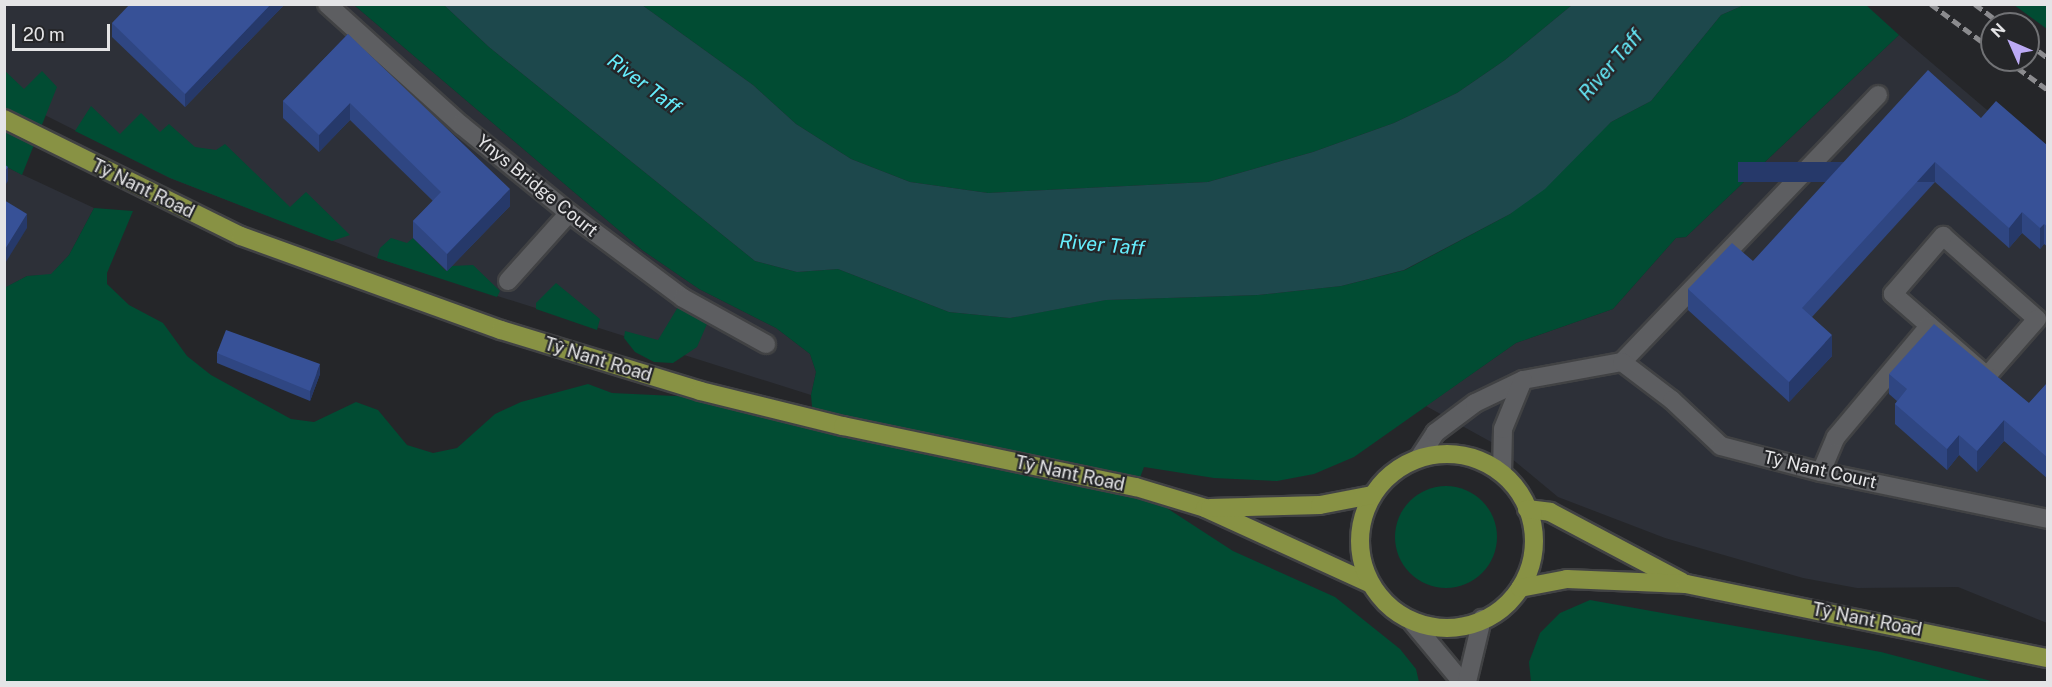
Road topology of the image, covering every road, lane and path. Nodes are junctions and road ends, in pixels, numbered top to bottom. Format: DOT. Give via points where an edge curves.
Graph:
graph roads {
  1 [pos="327,4"];
  2 [pos="1878,95"];
  3 [pos="9,120"];
  4 [pos="569,213"];
  5 [pos="508,281"];
  6 [pos="1929,326"];
  7 [pos="766,344"];
  8 [pos="1622,362"];
  9 [pos="1522,380"];
  10 [pos="1419,458"];
  11 [pos="1821,472"];
  12 [pos="1502,473"];
  13 [pos="1372,495"];
  14 [pos="1205,508"];
  15 [pos="1527,509"];
  16 [pos="2048,519"];
  17 [pos="1370,583"];
  18 [pos="1686,584"];
  19 [pos="1520,588"];
  20 [pos="1482,619"];
  21 [pos="1412,621"];
  22 [pos="2048,658"];
  23 [pos="1462,682"];
  24 [pos="1467,682"];
  1 -- 4 [label="lane, Ynys Bridge Court" via="461,125"];
  2 -- 8 [label="lane"];
  3 -- 14 [label="main road, Tŷ Nant Road" via="241,236 501,330 700,391 843,426 1136,488"];
  4 -- 5 [label="lane"];
  4 -- 7 [label="lane, Ynys Bridge Court" via="683,298"];
  6 -- 6 [label="lane" via="1893,294 1942,236 2037,319 1987,376"];
  6 -- 11 [label="lane" via="1836,437"];
  8 -- 9 [label="lane"];
  8 -- 11 [label="lane, Tŷ Nant Court" via="1672,400 1721,446"];
  9 -- 10 [label="lane" via="1475,403 1435,433"];
  9 -- 12 [label="lane" via="1503,429"];
  10 -- 12 [label="main road, Tŷ Nant Road" via="1445,453 1475,458"];
  10 -- 13 [label="main road, Tŷ Nant Road" via="1392,472"];
  11 -- 16 [label="lane, Tŷ Nant Court"];
  12 -- 15 [label="main road, Tŷ Nant Road" via="1522,495"];
  13 -- 14 [label="main road, Tŷ Nant Road" via="1320,505"];
  13 -- 17 [label="main road, Tŷ Nant Road" via="1361,524 1360,554"];
  14 -- 17 [label="main road, Tŷ Nant Road"];
  15 -- 18 [label="main road, Tŷ Nant Road" via="1550,512"];
  15 -- 19 [label="main road, Tŷ Nant Road" via="1532,524 1532,560"];
  17 -- 21 [label="main road, Tŷ Nant Road" via="1387,605"];
  18 -- 19 [label="main road, Tŷ Nant Road" via="1567,579"];
  18 -- 22 [label="main road, Tŷ Nant Road"];
  19 -- 20 [label="main road, Tŷ Nant Road" via="1499,611"];
  20 -- 21 [label="main road, Tŷ Nant Road" via="1442,629"];
  20 -- 24 [label="lane"];
  21 -- 23 [label="lane"];
}
